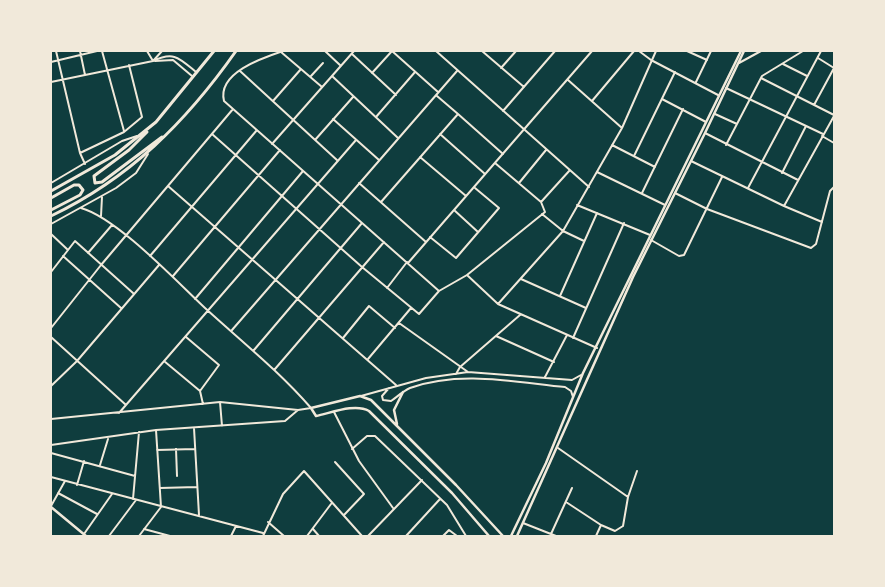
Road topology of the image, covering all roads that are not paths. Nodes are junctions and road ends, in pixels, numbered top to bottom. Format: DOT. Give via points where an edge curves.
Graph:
graph roads {
  1 [pos="56,51"];
  2 [pos="80,51"];
  3 [pos="96,51"];
  4 [pos="102,51"];
  5 [pos="147,51"];
  6 [pos="162,51"];
  7 [pos="214,51"];
  8 [pos="236,51"];
  9 [pos="268,51"];
  10 [pos="325,51"];
  11 [pos="354,51"];
  12 [pos="392,51"];
  13 [pos="482,51"];
  14 [pos="516,51"];
  15 [pos="555,51"];
  16 [pos="634,51"];
  17 [pos="639,51"];
  18 [pos="656,51"];
  19 [pos="687,51"];
  20 [pos="711,51"];
  21 [pos="742,51"];
  22 [pos="761,51"];
  23 [pos="803,51"];
  24 [pos="821,51"];
  25 [pos="282,52"];
  26 [pos="439,52"];
  27 [pos="591,52"];
  28 [pos="273,53"];
  29 [pos="352,54"];
  30 [pos="80,55"];
  31 [pos="269,56"];
  32 [pos="818,58"];
  33 [pos="58,60"];
  34 [pos="651,60"];
  35 [pos="707,60"];
  36 [pos="153,61"];
  37 [pos="51,62"];
  38 [pos="323,63"];
  39 [pos="738,64"];
  40 [pos="783,64"];
  41 [pos="129,66"];
  42 [pos="341,66"];
  43 [pos="501,68"];
  44 [pos="301,69"];
  45 [pos="106,70"];
  46 [pos="240,71"];
  47 [pos="457,71"];
  48 [pos="416,72"];
  49 [pos="675,72"];
  50 [pos="198,73"];
  51 [pos="372,73"];
  52 [pos="84,75"];
  53 [pos="332,76"];
  54 [pos="808,76"];
  55 [pos="194,77"];
  56 [pos="311,77"];
  57 [pos="761,78"];
  58 [pos="62,80"];
  59 [pos="568,80"];
  60 [pos="51,82"];
  61 [pos="696,82"];
  62 [pos="322,87"];
  63 [pos="524,87"];
  64 [pos="726,88"];
  65 [pos="438,92"];
  66 [pos="396,95"];
  67 [pos="436,95"];
  68 [pos="718,95"];
  69 [pos="354,96"];
  70 [pos="797,96"];
  71 [pos="662,99"];
  72 [pos="750,99"];
  73 [pos="273,101"];
  74 [pos="592,101"];
  75 [pos="814,105"];
  76 [pos="233,109"];
  77 [pos="683,109"];
  78 [pos="503,111"];
  79 [pos="458,114"];
  80 [pos="715,114"];
  81 [pos="834,115"];
  82 [pos="786,116"];
  83 [pos="376,117"];
  84 [pos="333,119"];
  85 [pos="293,120"];
  86 [pos="156,122"];
  87 [pos="706,122"];
  88 [pos="737,124"];
  89 [pos="806,126"];
  90 [pos="622,128"];
  91 [pos="257,130"];
  92 [pos="524,130"];
  93 [pos="124,132"];
  94 [pos="705,133"];
  95 [pos="166,134"];
  96 [pos="212,134"];
  97 [pos="440,134"];
  98 [pos="823,135"];
  99 [pos="139,136"];
  100 [pos="398,138"];
  101 [pos="314,140"];
  102 [pos="356,140"];
  103 [pos="834,143"];
  104 [pos="272,144"];
  105 [pos="726,145"];
  106 [pos="612,146"];
  107 [pos="280,150"];
  108 [pos="546,150"];
  109 [pos="80,152"];
  110 [pos="148,154"];
  111 [pos="503,154"];
  112 [pos="236,155"];
  113 [pos="634,156"];
  114 [pos="420,157"];
  115 [pos="379,160"];
  116 [pos="338,161"];
  117 [pos="691,161"];
  118 [pos="495,163"];
  119 [pos="762,163"];
  120 [pos="85,164"];
  121 [pos="655,167"];
  122 [pos="570,170"];
  123 [pos="303,171"];
  124 [pos="597,172"];
  125 [pos="782,173"];
  126 [pos="486,174"];
  127 [pos="259,175"];
  128 [pos="722,176"];
  129 [pos="798,180"];
  130 [pos="51,183"];
  131 [pos="359,183"];
  132 [pos="519,183"];
  133 [pos="318,184"];
  134 [pos="168,186"];
  135 [pos="474,187"];
  136 [pos="589,187"];
  137 [pos="834,187"];
  138 [pos="748,189"];
  139 [pos="51,192"];
  140 [pos="642,193"];
  141 [pos="675,193"];
  142 [pos="282,195"];
  143 [pos="102,197"];
  144 [pos="466,197"];
  145 [pos="51,198"];
  146 [pos="381,202"];
  147 [pos="541,202"];
  148 [pos="340,204"];
  149 [pos="577,205"];
  150 [pos="665,205"];
  151 [pos="192,206"];
  152 [pos="784,206"];
  153 [pos="81,208"];
  154 [pos="296,208"];
  155 [pos="707,209"];
  156 [pos="51,210"];
  157 [pos="454,210"];
  158 [pos="597,213"];
  159 [pos="542,214"];
  160 [pos="51,216"];
  161 [pos="101,216"];
  162 [pos="822,222"];
  163 [pos="362,223"];
  164 [pos="624,223"];
  165 [pos="51,224"];
  166 [pos="112,225"];
  167 [pos="215,226"];
  168 [pos="319,229"];
  169 [pos="563,231"];
  170 [pos="478,232"];
  171 [pos="51,234"];
  172 [pos="650,235"];
  173 [pos="125,236"];
  174 [pos="430,237"];
  175 [pos="651,240"];
  176 [pos="585,241"];
  177 [pos="384,242"];
  178 [pos="426,242"];
  179 [pos="238,246"];
  180 [pos="340,248"];
  181 [pos="68,250"];
  182 [pos="88,253"];
  183 [pos="63,256"];
  184 [pos="149,257"];
  185 [pos="251,258"];
  186 [pos="408,263"];
  187 [pos="101,265"];
  188 [pos="159,265"];
  189 [pos="362,267"];
  190 [pos="51,272"];
  191 [pos="467,275"];
  192 [pos="172,277"];
  193 [pos="275,279"];
  194 [pos="521,279"];
  195 [pos="89,280"];
  196 [pos="387,288"];
  197 [pos="439,291"];
  198 [pos="133,294"];
  199 [pos="560,296"];
  200 [pos="297,298"];
  201 [pos="195,299"];
  202 [pos="498,304"];
  203 [pos="121,308"];
  204 [pos="412,308"];
  205 [pos="586,308"];
  206 [pos="208,311"];
  207 [pos="520,315"];
  208 [pos="318,317"];
  209 [pos="399,323"];
  210 [pos="51,328"];
  211 [pos="395,328"];
  212 [pos="232,330"];
  213 [pos="567,335"];
  214 [pos="496,336"];
  215 [pos="51,337"];
  216 [pos="186,337"];
  217 [pos="343,338"];
  218 [pos="573,338"];
  219 [pos="597,348"];
  220 [pos="254,350"];
  221 [pos="368,360"];
  222 [pos="77,361"];
  223 [pos="164,361"];
  224 [pos="554,362"];
  225 [pos="460,367"];
  226 [pos="274,370"];
  227 [pos="468,372"];
  228 [pos="583,373"];
  229 [pos="456,374"];
  230 [pos="545,378"];
  231 [pos="51,386"];
  232 [pos="396,386"];
  233 [pos="200,391"];
  234 [pos="404,392"];
  235 [pos="360,396"];
  236 [pos="573,400"];
  237 [pos="220,402"];
  238 [pos="203,404"];
  239 [pos="126,405"];
  240 [pos="311,408"];
  241 [pos="298,410"];
  242 [pos="334,412"];
  243 [pos="119,413"];
  244 [pos="51,419"];
  245 [pos="397,425"];
  246 [pos="222,426"];
  247 [pos="194,428"];
  248 [pos="156,430"];
  249 [pos="139,432"];
  250 [pos="109,438"];
  251 [pos="51,445"];
  252 [pos="195,448"];
  253 [pos="558,448"];
  254 [pos="176,449"];
  255 [pos="352,449"];
  256 [pos="157,450"];
  257 [pos="51,452"];
  258 [pos="84,461"];
  259 [pos="335,462"];
  260 [pos="100,466"];
  261 [pos="637,471"];
  262 [pos="135,476"];
  263 [pos="177,476"];
  264 [pos="52,477"];
  265 [pos="422,480"];
  266 [pos="65,481"];
  267 [pos="77,485"];
  268 [pos="197,487"];
  269 [pos="160,488"];
  270 [pos="572,488"];
  271 [pos="58,493"];
  272 [pos="112,494"];
  273 [pos="628,497"];
  274 [pos="441,498"];
  275 [pos="135,500"];
  276 [pos="566,502"];
  277 [pos="331,504"];
  278 [pos="51,506"];
  279 [pos="161,507"];
  280 [pos="393,508"];
  281 [pos="97,514"];
  282 [pos="343,516"];
  283 [pos="199,517"];
  284 [pos="268,522"];
  285 [pos="523,523"];
  286 [pos="600,525"];
  287 [pos="236,526"];
  288 [pos="144,529"];
  289 [pos="313,529"];
  290 [pos="547,534"];
  291 [pos="551,534"];
  292 [pos="85,535"];
  293 [pos="160,535"];
  294 [pos="263,535"];
  295 [pos="109,536"];
  296 [pos="140,536"];
  297 [pos="170,536"];
  298 [pos="232,536"];
  299 [pos="284,536"];
  300 [pos="307,536"];
  301 [pos="319,536"];
  302 [pos="362,536"];
  303 [pos="368,536"];
  304 [pos="406,536"];
  305 [pos="443,536"];
  306 [pos="458,536"];
  307 [pos="466,536"];
  308 [pos="489,536"];
  309 [pos="503,536"];
  310 [pos="511,536"];
  311 [pos="517,536"];
  312 [pos="556,536"];
  313 [pos="596,536"];
  1 -- 33 [label="street"];
  2 -- 30 [label="street"];
  3 -- 30 [label="street"];
  4 -- 45 [label="street"];
  5 -- 36 [label="street"];
  6 -- 36 [label="street"];
  7 -- 50 [label="main road"];
  8 -- 95 [label="main road" via="188,115"];
  9 -- 31 [label="street"];
  10 -- 42 [label="street"];
  11 -- 29 [label="street"];
  12 -- 48 [label="street"];
  12 -- 51 [label="street"];
  13 -- 43 [label="street"];
  14 -- 43 [label="street"];
  15 -- 63 [label="street"];
  16 -- 74 [label="street"];
  17 -- 34 [label="street"];
  18 -- 34 [label="street"];
  19 -- 35 [label="street"];
  20 -- 35 [label="street"];
  21 -- 39 [label="street"];
  21 -- 68 [label="street"];
  22 -- 39 [label="street"];
  23 -- 40 [label="street"];
  24 -- 32 [label="street"];
  25 -- 28 [label="street"];
  25 -- 44 [label="street"];
  26 -- 47 [label="street"];
  27 -- 59 [label="street"];
  28 -- 31 [label="street"];
  29 -- 42 [label="street"];
  29 -- 51 [label="street"];
  30 -- 33 [label="street"];
  30 -- 52 [label="street"];
  31 -- 46 [label="street"];
  32 -- 54 [label="street"];
  32 -- 75 [label="street" via="834,68"];
  33 -- 37 [label="street"];
  33 -- 58 [label="street"];
  34 -- 49 [label="street"];
  34 -- 90 [label="street"];
  35 -- 61 [label="street"];
  36 -- 41 [label="street"];
  36 -- 50 [label="street" via="172,56"];
  36 -- 55 [label="street" via="173,60"];
  38 -- 56 [label="street"];
  39 -- 64 [label="street"];
  40 -- 54 [label="street"];
  40 -- 57 [label="street"];
  41 -- 45 [label="street"];
  41 -- 93 [label="street" via="142,117"];
  42 -- 53 [label="street"];
  43 -- 63 [label="street"];
  44 -- 56 [label="street"];
  44 -- 73 [label="street"];
  45 -- 52 [label="street"];
  45 -- 93 [label="street"];
  46 -- 73 [label="street"];
  46 -- 76 [label="street" via="222,92 224,101"];
  47 -- 65 [label="street"];
  47 -- 78 [label="street"];
  48 -- 65 [label="street"];
  48 -- 66 [label="street"];
  49 -- 61 [label="street"];
  49 -- 71 [label="street"];
  50 -- 55 [label="main road"];
  51 -- 66 [label="street"];
  52 -- 58 [label="street"];
  53 -- 62 [label="street"];
  53 -- 69 [label="street"];
  54 -- 70 [label="street"];
  55 -- 86 [label="main road"];
  56 -- 62 [label="street"];
  57 -- 70 [label="street"];
  57 -- 72 [label="street"];
  58 -- 60 [label="street"];
  58 -- 109 [label="street"];
  59 -- 74 [label="street"];
  59 -- 92 [label="street"];
  61 -- 68 [label="street"];
  62 -- 85 [label="street"];
  63 -- 78 [label="street"];
  64 -- 72 [label="street"];
  64 -- 80 [label="street"];
  65 -- 67 [label="street"];
  66 -- 83 [label="street"];
  67 -- 79 [label="street"];
  67 -- 100 [label="street"];
  68 -- 87 [label="street"];
  69 -- 83 [label="street"];
  69 -- 84 [label="street"];
  70 -- 75 [label="street"];
  70 -- 82 [label="street"];
  71 -- 77 [label="street"];
  71 -- 113 [label="street"];
  72 -- 82 [label="street"];
  72 -- 88 [label="street"];
  73 -- 85 [label="street"];
  74 -- 90 [label="street"];
  75 -- 81 [label="street"];
  76 -- 91 [label="street"];
  76 -- 96 [label="street"];
  77 -- 87 [label="street"];
  77 -- 121 [label="street"];
  78 -- 92 [label="street"];
  79 -- 97 [label="street"];
  79 -- 111 [label="street"];
  80 -- 88 [label="street"];
  80 -- 94 [label="street"];
  81 -- 98 [label="street"];
  82 -- 89 [label="street"];
  82 -- 119 [label="street"];
  83 -- 100 [label="street"];
  84 -- 101 [label="street"];
  84 -- 102 [label="street"];
  85 -- 101 [label="street"];
  85 -- 104 [label="street"];
  86 -- 95 [label="main road" via="129,150 97,173 93,178 95,183 102,182"];
  86 -- 99 [label="main road"];
  87 -- 150 [label="street"];
  88 -- 105 [label="street"];
  89 -- 98 [label="street"];
  89 -- 125 [label="street"];
  90 -- 106 [label="street"];
  91 -- 104 [label="street"];
  91 -- 112 [label="street"];
  92 -- 108 [label="street"];
  92 -- 111 [label="street"];
  93 -- 109 [label="street"];
  94 -- 105 [label="street"];
  94 -- 117 [label="street"];
  95 -- 110 [label="main road"];
  96 -- 112 [label="street"];
  96 -- 134 [label="street"];
  97 -- 114 [label="street"];
  97 -- 126 [label="street"];
  98 -- 103 [label="street"];
  98 -- 129 [label="street"];
  99 -- 120 [label="street" via="122,141"];
  99 -- 139 [label="main road" via="115,155"];
  100 -- 115 [label="street"];
  101 -- 116 [label="street"];
  102 -- 115 [label="street"];
  102 -- 116 [label="street"];
  104 -- 107 [label="street"];
  105 -- 119 [label="street"];
  106 -- 113 [label="street"];
  106 -- 124 [label="street"];
  107 -- 123 [label="street"];
  107 -- 127 [label="street"];
  108 -- 122 [label="street"];
  108 -- 132 [label="street"];
  109 -- 120 [label="street"];
  110 -- 143 [label="street" via="136,173"];
  110 -- 160 [label="main road" via="103,187"];
  111 -- 118 [label="street"];
  112 -- 127 [label="street"];
  112 -- 151 [label="street"];
  113 -- 121 [label="street"];
  114 -- 144 [label="street"];
  114 -- 146 [label="street"];
  115 -- 131 [label="street"];
  116 -- 133 [label="street"];
  117 -- 128 [label="street"];
  117 -- 141 [label="street"];
  118 -- 126 [label="street"];
  118 -- 132 [label="street"];
  119 -- 125 [label="street"];
  119 -- 138 [label="street"];
  120 -- 130 [label="street"];
  121 -- 140 [label="street"];
  122 -- 136 [label="street"];
  122 -- 147 [label="street"];
  123 -- 133 [label="street"];
  123 -- 142 [label="street"];
  124 -- 136 [label="street"];
  124 -- 140 [label="street"];
  125 -- 129 [label="street"];
  126 -- 135 [label="street"];
  127 -- 142 [label="street"];
  127 -- 167 [label="street"];
  128 -- 138 [label="street"];
  128 -- 155 [label="street"];
  129 -- 152 [label="street"];
  131 -- 146 [label="street"];
  131 -- 148 [label="street"];
  132 -- 147 [label="street"];
  133 -- 148 [label="street"];
  133 -- 154 [label="street"];
  134 -- 151 [label="street"];
  134 -- 173 [label="street"];
  135 -- 144 [label="street"];
  135 -- 170 [label="street" via="499,208"];
  136 -- 149 [label="street"];
  137 -- 162 [label="street"];
  138 -- 152 [label="street"];
  140 -- 150 [label="street"];
  141 -- 155 [label="street"];
  141 -- 175 [label="street"];
  142 -- 154 [label="street"];
  142 -- 179 [label="street"];
  143 -- 153 [label="street"];
  143 -- 161 [label="street"];
  144 -- 157 [label="street"];
  145 -- 156 [label="main road" via="74,186 79,185 83,190 80,195"];
  146 -- 178 [label="street"];
  147 -- 159 [label="street" via="545,212"];
  148 -- 163 [label="street"];
  148 -- 168 [label="street"];
  149 -- 158 [label="street"];
  149 -- 169 [label="street"];
  150 -- 172 [label="street"];
  151 -- 167 [label="street"];
  151 -- 184 [label="street"];
  152 -- 162 [label="street"];
  153 -- 161 [label="street"];
  153 -- 165 [label="street"];
  154 -- 168 [label="street"];
  154 -- 185 [label="street"];
  155 -- 162 [label="street" via="811,248 816,244"];
  155 -- 175 [label="street" via="684,255 679,256"];
  157 -- 170 [label="street"];
  157 -- 174 [label="street"];
  158 -- 164 [label="street"];
  158 -- 176 [label="street"];
  159 -- 169 [label="street"];
  159 -- 191 [label="street"];
  161 -- 166 [label="street"];
  163 -- 177 [label="street"];
  163 -- 180 [label="street"];
  164 -- 172 [label="street"];
  164 -- 205 [label="street"];
  166 -- 173 [label="street"];
  166 -- 182 [label="street"];
  167 -- 179 [label="street"];
  167 -- 192 [label="street"];
  168 -- 180 [label="street"];
  168 -- 193 [label="street"];
  169 -- 176 [label="street"];
  169 -- 194 [label="street"];
  170 -- 174 [label="street" via="456,258"];
  171 -- 181 [label="street"];
  172 -- 219 [label="street"];
  173 -- 184 [label="street"];
  173 -- 187 [label="street"];
  174 -- 178 [label="street"];
  175 -- 253 [label="street" via="586,379"];
  176 -- 199 [label="street"];
  177 -- 186 [label="street"];
  177 -- 189 [label="street"];
  178 -- 186 [label="street"];
  179 -- 185 [label="street"];
  179 -- 201 [label="street"];
  180 -- 189 [label="street"];
  180 -- 200 [label="street"];
  181 -- 182 [label="street" via="74,242"];
  181 -- 183 [label="street"];
  182 -- 187 [label="street"];
  183 -- 190 [label="street"];
  183 -- 195 [label="street"];
  184 -- 188 [label="street"];
  185 -- 193 [label="street"];
  185 -- 206 [label="street"];
  186 -- 196 [label="street"];
  186 -- 197 [label="street"];
  187 -- 195 [label="street"];
  187 -- 198 [label="street"];
  188 -- 192 [label="street"];
  188 -- 198 [label="street"];
  189 -- 196 [label="street"];
  189 -- 208 [label="street"];
  191 -- 197 [label="street"];
  191 -- 202 [label="street"];
  192 -- 201 [label="street"];
  193 -- 200 [label="street"];
  193 -- 212 [label="street"];
  194 -- 199 [label="street"];
  194 -- 202 [label="street"];
  195 -- 203 [label="street"];
  195 -- 210 [label="street"];
  196 -- 204 [label="street"];
  197 -- 204 [label="street" via="420,314"];
  198 -- 203 [label="street"];
  199 -- 205 [label="street"];
  200 -- 208 [label="street"];
  200 -- 220 [label="street"];
  201 -- 206 [label="street"];
  202 -- 207 [label="street"];
  203 -- 222 [label="street"];
  204 -- 209 [label="street"];
  205 -- 218 [label="street"];
  206 -- 212 [label="street"];
  206 -- 216 [label="street"];
  207 -- 213 [label="street"];
  207 -- 214 [label="street"];
  208 -- 217 [label="street"];
  208 -- 226 [label="street"];
  209 -- 211 [label="street"];
  209 -- 225 [label="street"];
  211 -- 217 [label="street" via="369,306"];
  211 -- 221 [label="street"];
  212 -- 220 [label="street"];
  213 -- 218 [label="street"];
  213 -- 224 [label="street"];
  214 -- 224 [label="street"];
  214 -- 225 [label="street"];
  215 -- 222 [label="street"];
  216 -- 223 [label="street"];
  216 -- 233 [label="street" via="219,365"];
  217 -- 221 [label="street"];
  218 -- 219 [label="street"];
  219 -- 228 [label="street"];
  220 -- 226 [label="street"];
  221 -- 232 [label="street"];
  222 -- 231 [label="street"];
  222 -- 239 [label="street"];
  223 -- 233 [label="street"];
  223 -- 239 [label="street"];
  224 -- 230 [label="street"];
  225 -- 227 [label="street"];
  225 -- 229 [label="street"];
  226 -- 240 [label="street"];
  227 -- 229 [label="street"];
  227 -- 230 [label="street"];
  228 -- 230 [label="street" via="572,380"];
  228 -- 236 [label="street"];
  229 -- 232 [label="street"];
  232 -- 234 [label="street" via="384,392 383,400 391,401"];
  232 -- 235 [label="street"];
  233 -- 238 [label="street"];
  234 -- 236 [label="street" via="444,382 490,379 565,387 571,391"];
  234 -- 245 [label="street" via="394,410"];
  235 -- 240 [label="street"];
  235 -- 245 [label="street" via="375,404"];
  236 -- 310 [label="street"];
  237 -- 238 [label="street"];
  237 -- 241 [label="street"];
  237 -- 246 [label="street"];
  238 -- 243 [label="street"];
  239 -- 243 [label="street"];
  240 -- 241 [label="street"];
  240 -- 242 [label="street" via="316,416"];
  241 -- 246 [label="street" via="285,421"];
  242 -- 255 [label="street"];
  242 -- 308 [label="street" via="361,408 369,411 452,493"];
  243 -- 244 [label="street"];
  245 -- 309 [label="street"];
  246 -- 247 [label="street"];
  247 -- 248 [label="street"];
  247 -- 252 [label="street"];
  248 -- 249 [label="street"];
  248 -- 256 [label="street"];
  249 -- 250 [label="street"];
  249 -- 262 [label="street"];
  250 -- 251 [label="street"];
  250 -- 260 [label="street"];
  252 -- 254 [label="street"];
  252 -- 268 [label="street"];
  253 -- 273 [label="street"];
  253 -- 285 [label="street"];
  254 -- 256 [label="street"];
  254 -- 263 [label="street"];
  255 -- 265 [label="street" via="367,436 375,436"];
  255 -- 280 [label="street"];
  256 -- 269 [label="street"];
  257 -- 258 [label="street"];
  258 -- 260 [label="street"];
  258 -- 267 [label="street"];
  259 -- 282 [label="street" via="364,494"];
  260 -- 262 [label="street"];
  261 -- 273 [label="street"];
  262 -- 275 [label="street"];
  264 -- 266 [label="street"];
  265 -- 274 [label="street"];
  265 -- 280 [label="street"];
  266 -- 267 [label="street"];
  266 -- 271 [label="street"];
  267 -- 272 [label="street"];
  268 -- 269 [label="street"];
  268 -- 283 [label="street"];
  269 -- 279 [label="street"];
  270 -- 276 [label="street"];
  271 -- 278 [label="street"];
  271 -- 281 [label="street"];
  272 -- 275 [label="street"];
  272 -- 281 [label="street"];
  273 -- 286 [label="street" via="621,529 615,531"];
  274 -- 304 [label="street"];
  274 -- 307 [label="street"];
  275 -- 279 [label="street"];
  275 -- 295 [label="street"];
  276 -- 286 [label="street"];
  276 -- 291 [label="street"];
  277 -- 282 [label="street"];
  277 -- 284 [label="street" via="304,471 283,494"];
  277 -- 289 [label="street"];
  278 -- 292 [label="street"];
  279 -- 283 [label="street"];
  279 -- 288 [label="street"];
  280 -- 303 [label="street"];
  281 -- 292 [label="street"];
  282 -- 302 [label="street"];
  283 -- 287 [label="street"];
  284 -- 294 [label="street"];
  284 -- 299 [label="street"];
  285 -- 290 [label="street"];
  285 -- 311 [label="street"];
  286 -- 313 [label="street"];
  287 -- 294 [label="street"];
  287 -- 298 [label="street"];
  288 -- 293 [label="street"];
  288 -- 296 [label="street"];
  289 -- 300 [label="street"];
  289 -- 301 [label="street"];
  290 -- 291 [label="street"];
  291 -- 312 [label="street"];
  293 -- 297 [label="street"];
  305 -- 306 [label="street" via="449,530"];
}
